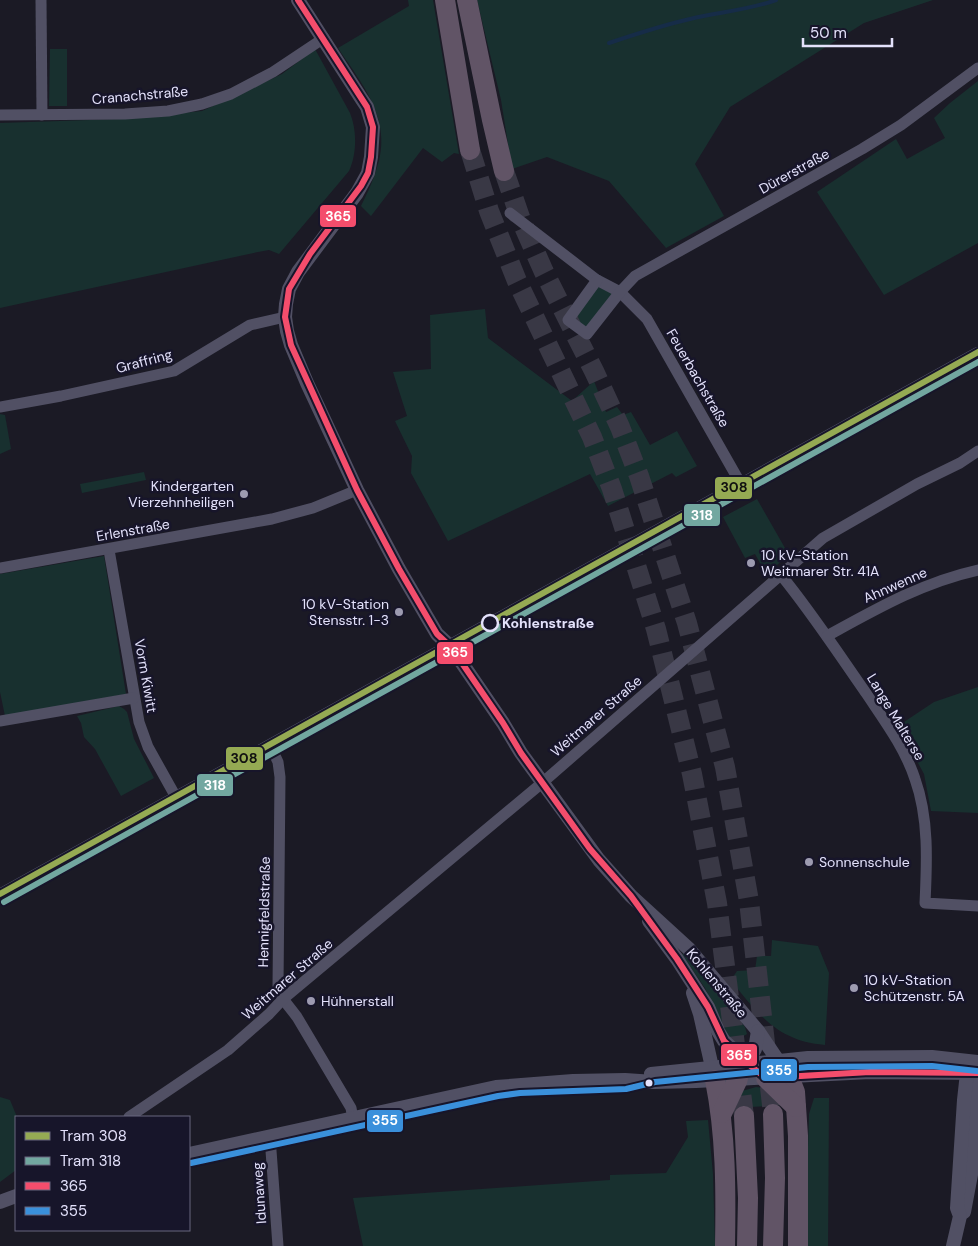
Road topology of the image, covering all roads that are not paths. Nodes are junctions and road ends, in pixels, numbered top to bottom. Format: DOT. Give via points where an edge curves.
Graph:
graph roads {
  1 [pos="41,0"];
  2 [pos="298,0"];
  3 [pos="445,0"];
  4 [pos="467,0"];
  5 [pos="324,38"];
  6 [pos="978,68"];
  7 [pos="0,115"];
  8 [pos="42,115"];
  9 [pos="470,150"];
  10 [pos="504,171"];
  11 [pos="510,213"];
  12 [pos="597,280"];
  13 [pos="620,292"];
  14 [pos="285,317"];
  15 [pos="978,355"];
  16 [pos="0,406"];
  17 [pos="978,451"];
  18 [pos="742,486"];
  19 [pos="357,490"];
  20 [pos="109,550"];
  21 [pos="0,568"];
  22 [pos="978,570"];
  23 [pos="781,575"];
  24 [pos="827,636"];
  25 [pos="451,647"];
  26 [pos="134,698"];
  27 [pos="0,721"];
  28 [pos="271,747"];
  29 [pos="542,783"];
  30 [pos="177,799"];
  31 [pos="631,896"];
  32 [pos="0,897"];
  33 [pos="978,906"];
  34 [pos="682,967"];
  35 [pos="283,998"];
  36 [pos="758,1031"];
  37 [pos="975,1068"];
  38 [pos="784,1069"];
  39 [pos="743,1072"];
  40 [pos="714,1074"];
  41 [pos="766,1078"];
  42 [pos="978,1083"];
  43 [pos="796,1107"];
  44 [pos="722,1113"];
  45 [pos="774,1114"];
  46 [pos="130,1116"];
  47 [pos="744,1116"];
  48 [pos="353,1118"];
  49 [pos="270,1137"];
  50 [pos="190,1154"];
  51 [pos="15,1196"];
  52 [pos="0,1202"];
  53 [pos="960,1216"];
  54 [pos="278,1246"];
  55 [pos="725,1246"];
  56 [pos="747,1246"];
  57 [pos="772,1246"];
  58 [pos="798,1246"];
  59 [pos="954,1246"];
  1 -- 8 [label="street"];
  2 -- 5 [label="street"];
  3 -- 9 [label="highway"];
  4 -- 10 [label="highway"];
  5 -- 8 [label="street, Cranachstraße" via="273,72 231,94 202,104 168,111 125,114"];
  5 -- 14 [label="street" via="367,107 373,127 371,157 361,186 298,272 290,289"];
  6 -- 13 [label="street, Dürerstraße" via="901,125 636,276"];
  7 -- 8 [label="street, Cranachstraße"];
  11 -- 12 [label="street, Feuerbachstraße"];
  12 -- 13 [label="street, Feuerbachstraße"];
  12 -- 13 [label="street" via="568,320 587,334"];
  13 -- 18 [label="street, Feuerbachstraße" via="647,319"];
  14 -- 16 [label="street, Graffring" via="250,325 174,371"];
  14 -- 19 [label="street, Kohlenstraße" via="299,365"];
  15 -- 18 [label="main road"];
  17 -- 23 [label="street, Weitmarer Straße" via="823,538"];
  18 -- 25 [label="main road"];
  19 -- 20 [label="street, Erlenstraße" via="313,508 272,519"];
  19 -- 25 [label="street, Kohlenstraße" via="437,634"];
  20 -- 21 [label="street, Erlenstraße"];
  20 -- 26 [label="street, Vorm Kiwitt"];
  22 -- 24 [label="street, Ahnwenne" via="902,595"];
  23 -- 24 [label="street, Lange Malterse"];
  23 -- 29 [label="street, Weitmarer Straße"];
  24 -- 33 [label="street, Lange Malterse" via="890,729 915,778 922,805 926,851 925,904"];
  25 -- 28 [label="main road"];
  25 -- 29 [label="street, Kohlenstraße"];
  26 -- 27 [label="street"];
  26 -- 30 [label="street, Vorm Kiwitt" via="148,747"];
  28 -- 30 [label="main road"];
  28 -- 35 [label="street, Hennigfeldstraße" via="280,777 278,986"];
  29 -- 31 [label="street, Kohlenstraße" via="590,849"];
  29 -- 35 [label="street, Weitmarer Straße"];
  30 -- 32 [label="main road"];
  31 -- 34 [label="street, Kohlenstraße"];
  31 -- 36 [label="street, Kohlenstraße" via="689,949"];
  34 -- 39 [label="street, Kohlenstraße" via="708,1006 718,1031"];
  34 -- 40 [label="street, Kohlenstraße" via="700,1014"];
  35 -- 46 [label="street, Weitmarer Straße" via="228,1050"];
  35 -- 48 [label="street, Hennigfeldstraße" via="351,1108"];
  36 -- 38 [label="street, Kohlenstraße"];
  36 -- 39 [label="street" via="755,1049"];
  37 -- 38 [label="street" via="870,1072"];
  37 -- 53 [label="street" via="957,1208"];
  38 -- 39 [label="street"];
  38 -- 41 [label="street"];
  38 -- 43 [label="highway" via="795,1092"];
  39 -- 40 [label="street"];
  39 -- 41 [label="street"];
  39 -- 44 [label="highway"];
  40 -- 44 [label="highway"];
  40 -- 48 [label="street" via="654,1082 519,1084"];
  41 -- 43 [label="highway"];
  42 -- 53 [label="street" via="973,1164 966,1210"];
  43 -- 58 [label="highway"];
  44 -- 55 [label="highway"];
  45 -- 57 [label="highway"];
  47 -- 56 [label="highway"];
  48 -- 49 [label="street"];
  49 -- 50 [label="street"];
  49 -- 54 [label="street, Idunaweg"];
  51 -- 52 [label="street"];
  53 -- 59 [label="street"];
}
